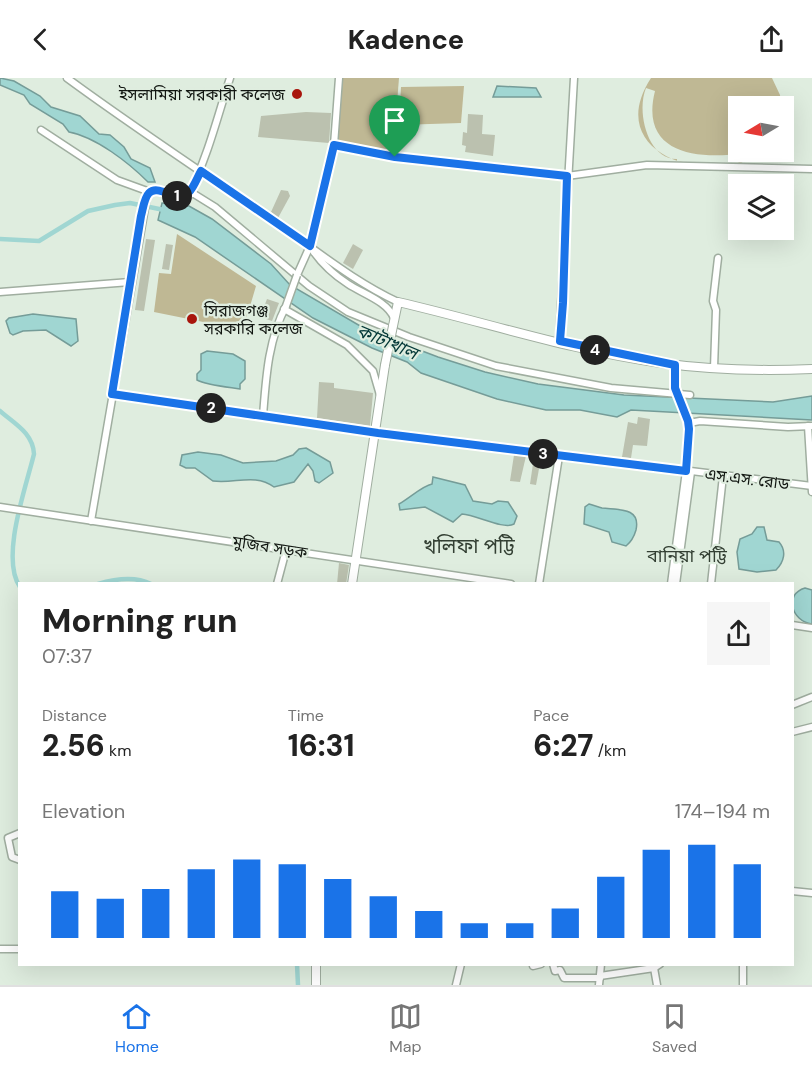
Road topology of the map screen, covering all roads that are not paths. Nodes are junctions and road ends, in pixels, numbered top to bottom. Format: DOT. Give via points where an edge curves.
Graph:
graph roads {
  1 [pos="67,78"];
  2 [pos="230,78"];
  3 [pos="339,78"];
  4 [pos="574,78"];
  5 [pos="41,129"];
  6 [pos="334,145"];
  7 [pos="812,169"];
  8 [pos="201,171"];
  9 [pos="567,176"];
  10 [pos="148,194"];
  11 [pos="189,194"];
  12 [pos="310,246"];
  13 [pos="718,258"];
  14 [pos="357,280"];
  15 [pos="130,282"];
  16 [pos="354,288"];
  17 [pos="0,292"];
  18 [pos="398,302"];
  19 [pos="285,308"];
  20 [pos="394,323"];
  21 [pos="560,341"];
  22 [pos="675,365"];
  23 [pos="714,368"];
  24 [pos="812,369"];
  25 [pos="112,394"];
  26 [pos="380,395"];
  27 [pos="690,395"];
  28 [pos="263,416"];
  29 [pos="688,422"];
  30 [pos="810,426"];
  31 [pos="374,432"];
  32 [pos="559,456"];
  33 [pos="689,472"];
  34 [pos="723,476"];
  35 [pos="812,488"];
  36 [pos="0,507"];
  37 [pos="91,520"];
  38 [pos="286,550"];
  39 [pos="354,560"];
  40 [pos="278,582"];
  41 [pos="352,582"];
  42 [pos="498,582"];
  43 [pos="539,582"];
  44 [pos="671,582"];
  45 [pos="676,582"];
  46 [pos="711,582"];
  47 [pos="794,625"];
  48 [pos="812,628"];
  49 [pos="812,697"];
  50 [pos="794,704"];
  51 [pos="812,727"];
  52 [pos="794,732"];
  53 [pos="18,834"];
  54 [pos="18,859"];
  55 [pos="794,891"];
  56 [pos="812,893"];
  57 [pos="0,949"];
  58 [pos="18,949"];
  59 [pos="316,966"];
  60 [pos="461,966"];
  61 [pos="554,966"];
  62 [pos="657,966"];
  63 [pos="743,966"];
  64 [pos="600,980"];
  65 [pos="316,985"];
  66 [pos="456,985"];
  67 [pos="657,985"];
  68 [pos="743,985"];
  1 -- 8 [label="street"];
  2 -- 8 [label="street"];
  3 -- 6 [label="street"];
  4 -- 9 [label="street"];
  5 -- 10 [label="street" via="117,180"];
  6 -- 9 [label="street" via="395,157"];
  6 -- 12 [label="street"];
  7 -- 9 [label="street" via="647,165"];
  8 -- 11 [label="street"];
  8 -- 12 [label="street"];
  9 -- 21 [label="street"];
  10 -- 11 [label="street"];
  10 -- 15 [label="street"];
  11 -- 27 [label="street" via="215,207 309,286 355,315 409,337 496,366 611,388"];
  12 -- 14 [label="street"];
  12 -- 16 [label="street" via="328,269"];
  12 -- 19 [label="street, bridge"];
  13 -- 23 [label="street" via="713,301"];
  14 -- 16 [label="street"];
  14 -- 18 [label="street"];
  15 -- 17 [label="street"];
  15 -- 25 [label="street"];
  16 -- 20 [label="street" via="386,307"];
  18 -- 20 [label="main road"];
  18 -- 21 [label="main road"];
  19 -- 26 [label="street" via="347,345 373,371"];
  19 -- 28 [label="street" via="268,359"];
  20 -- 26 [label="main road, bridge"];
  21 -- 22 [label="main road"];
  22 -- 23 [label="main road"];
  22 -- 29 [label="street, bridge" via="676,392"];
  23 -- 24 [label="main road"];
  25 -- 28 [label="street, এস.এস. রোড"];
  25 -- 37 [label="street"];
  26 -- 31 [label="main road"];
  28 -- 31 [label="street, এস.এস. রোড"];
  29 -- 30 [label="street"];
  29 -- 33 [label="street"];
  30 -- 35 [label="street"];
  31 -- 32 [label="street, এস.এস. রোড"];
  31 -- 39 [label="main road"];
  32 -- 33 [label="street, এস.এস. রোড"];
  32 -- 43 [label="street"];
  33 -- 34 [label="street, এস.এস. রোড"];
  33 -- 44 [label="street"];
  33 -- 45 [label="street"];
  34 -- 35 [label="street, এস.এস. রোড"];
  34 -- 46 [label="street"];
  36 -- 37 [label="street, মুজিব সড়ক"];
  37 -- 38 [label="street, মুজিব সড়ক"];
  38 -- 39 [label="street, মুজিব সড়ক"];
  38 -- 40 [label="street"];
  39 -- 41 [label="main road"];
  39 -- 42 [label="street, মুজিব সড়ক"];
  47 -- 48 [label="street"];
  49 -- 50 [label="street"];
  51 -- 52 [label="street"];
  53 -- 54 [label="street" via="8,838 12,857"];
  55 -- 56 [label="street"];
  57 -- 58 [label="street"];
  59 -- 65 [label="main road"];
  60 -- 66 [label="street"];
  61 -- 64 [label="street" via="564,978"];
  62 -- 64 [label="street"];
  62 -- 67 [label="street"];
  63 -- 68 [label="street"];
}
